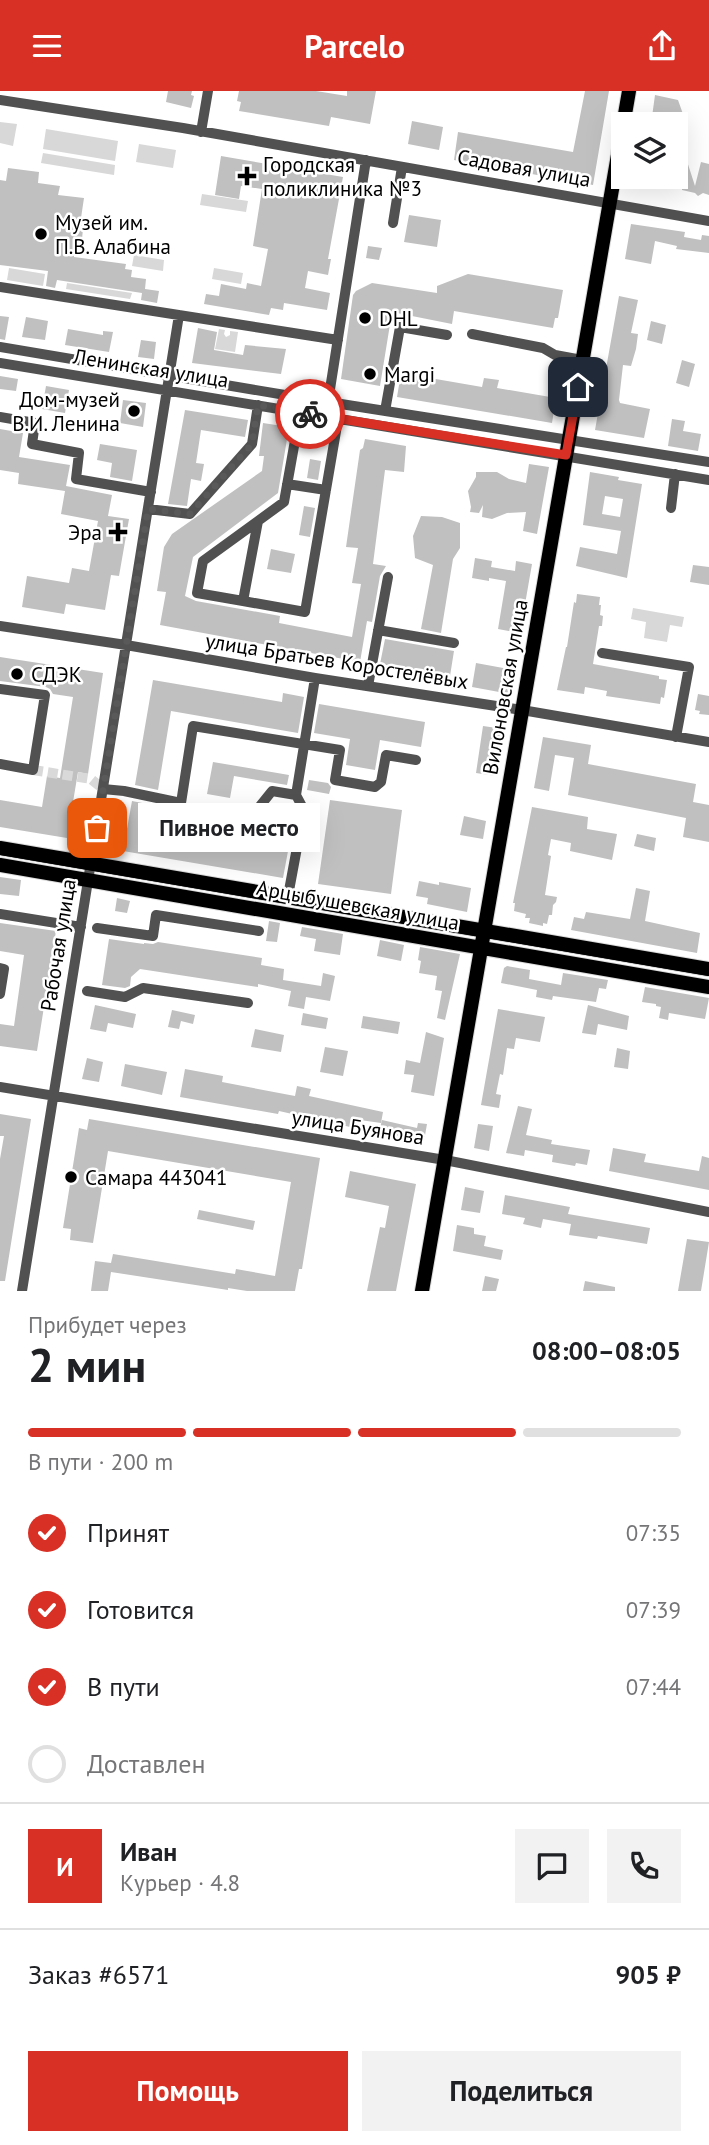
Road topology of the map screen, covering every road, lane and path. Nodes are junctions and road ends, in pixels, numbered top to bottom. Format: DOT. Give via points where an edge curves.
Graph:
graph roads {
  1 [pos="208,91"];
  2 [pos="629,91"];
  3 [pos="0,100"];
  4 [pos="201,132"];
  5 [pos="366,160"];
  6 [pos="402,167"];
  7 [pos="609,203"];
  8 [pos="709,221"];
  9 [pos="393,223"];
  10 [pos="0,287"];
  11 [pos="179,315"];
  12 [pos="472,334"];
  13 [pos="447,335"];
  14 [pos="338,340"];
  15 [pos="0,348"];
  16 [pos="72,359"];
  17 [pos="582,360"];
  18 [pos="0,363"];
  19 [pos="70,374"];
  20 [pos="170,375"];
  21 [pos="167,389"];
  22 [pos="303,398"];
  23 [pos="328,402"];
  24 [pos="341,404"];
  25 [pos="258,405"];
  26 [pos="385,411"];
  27 [pos="300,413"];
  28 [pos="0,417"];
  29 [pos="424,417"];
  30 [pos="338,419"];
  31 [pos="443,421"];
  32 [pos="422,432"];
  33 [pos="441,435"];
  34 [pos="569,439"];
  35 [pos="566,455"];
  36 [pos="709,462"];
  37 [pos="675,474"];
  38 [pos="709,480"];
  39 [pos="287,484"];
  40 [pos="326,490"];
  41 [pos="151,492"];
  42 [pos="148,509"];
  43 [pos="671,509"];
  44 [pos="258,521"];
  45 [pos="388,577"];
  46 [pos="243,601"];
  47 [pos="0,626"];
  48 [pos="379,630"];
  49 [pos="454,643"];
  50 [pos="126,645"];
  51 [pos="602,653"];
  52 [pos="315,678"];
  53 [pos="368,686"];
  54 [pos="0,689"];
  55 [pos="522,710"];
  56 [pos="676,737"];
  57 [pos="709,742"];
  58 [pos="304,744"];
  59 [pos="416,760"];
  60 [pos="0,764"];
  61 [pos="103,789"];
  62 [pos="296,795"];
  63 [pos="181,803"];
  64 [pos="0,848"];
  65 [pos="91,864"];
  66 [pos="0,865"];
  67 [pos="88,881"];
  68 [pos="175,895"];
  69 [pos="288,896"];
  70 [pos="242,907"];
  71 [pos="0,914"];
  72 [pos="172,917"];
  73 [pos="81,927"];
  74 [pos="97,927"];
  75 [pos="238,927"];
  76 [pos="259,931"];
  77 [pos="484,931"];
  78 [pos="481,948"];
  79 [pos="0,968"];
  80 [pos="709,969"];
  81 [pos="709,987"];
  82 [pos="88,991"];
  83 [pos="0,995"];
  84 [pos="248,1003"];
  85 [pos="0,1087"];
  86 [pos="53,1096"];
  87 [pos="444,1160"];
  88 [pos="709,1212"];
  89 [pos="22,1291"];
  90 [pos="422,1291"];
  1 -- 4 [label="street"];
  2 -- 7 [label="main road, Вилоновская улица"];
  3 -- 4 [label="street, Садовая улица"];
  4 -- 5 [label="street, Садовая улица"];
  5 -- 6 [label="street, Садовая улица"];
  5 -- 14 [label="street"];
  6 -- 7 [label="street, Садовая улица"];
  6 -- 9 [label="street"];
  7 -- 8 [label="street, Садовая улица"];
  7 -- 17 [label="main road, Вилоновская улица"];
  10 -- 11 [label="street"];
  11 -- 14 [label="street"];
  11 -- 20 [label="street, Рабочая улица"];
  12 -- 17 [label="street"];
  13 -- 26 [label="street" via="401,327"];
  14 -- 23 [label="street"];
  15 -- 16 [label="street, Ленинская улица"];
  16 -- 19 [label="street"];
  16 -- 20 [label="street, Ленинская улица"];
  17 -- 34 [label="main road, Вилоновская улица"];
  18 -- 19 [label="street, Ленинская улица"];
  19 -- 21 [label="street, Ленинская улица"];
  20 -- 21 [label="street, Рабочая улица"];
  20 -- 22 [label="street, Ленинская улица"];
  21 -- 25 [label="street, Ленинская улица"];
  21 -- 41 [label="street, Рабочая улица"];
  22 -- 23 [label="street, Ленинская улица"];
  22 -- 27 [label="street"];
  23 -- 24 [label="street, Ленинская улица"];
  24 -- 26 [label="street, Ленинская улица"];
  24 -- 30 [label="street"];
  25 -- 27 [label="street, Ленинская улица"];
  25 -- 42 [label="street" via="252,444 190,514"];
  26 -- 29 [label="street, Ленинская улица"];
  27 -- 30 [label="street, Ленинская улица"];
  27 -- 39 [label="street"];
  28 -- 41 [label="street" via="36,423 32,444 79,453 76,479"];
  29 -- 31 [label="street, Ленинская улица"];
  29 -- 32 [label="street"];
  30 -- 32 [label="street, Ленинская улица"];
  30 -- 40 [label="street"];
  31 -- 33 [label="street"];
  31 -- 34 [label="street, Ленинская улица"];
  32 -- 33 [label="street, Ленинская улица"];
  33 -- 35 [label="street, Ленинская улица"];
  34 -- 35 [label="main road, Вилоновская улица"];
  34 -- 36 [label="street, Ленинская улица"];
  35 -- 37 [label="street, Ленинская улица"];
  35 -- 55 [label="main road, Вилоновская улица"];
  37 -- 38 [label="street, Ленинская улица"];
  37 -- 43 [label="street"];
  39 -- 40 [label="street"];
  39 -- 44 [label="street" via="284,502"];
  40 -- 46 [label="street" via="305,612"];
  41 -- 42 [label="street, Рабочая улица"];
  42 -- 50 [label="street, Рабочая улица"];
  44 -- 46 [label="street"];
  44 -- 46 [label="street" via="203,561 197,593"];
  45 -- 48 [label="street"];
  47 -- 50 [label="street, улица Братьев Коростелёвых"];
  48 -- 49 [label="street"];
  48 -- 53 [label="street"];
  50 -- 52 [label="street, улица Братьев Коростелёвых"];
  50 -- 61 [label="street, Рабочая улица"];
  51 -- 56 [label="street" via="689,667"];
  52 -- 53 [label="street, улица Братьев Коростелёвых"];
  52 -- 58 [label="street"];
  53 -- 55 [label="street, улица Братьев Коростелёвых"];
  54 -- 60 [label="street" via="45,695 33,770"];
  55 -- 56 [label="street, улица Братьев Коростелёвых"];
  55 -- 77 [label="main road, Вилоновская улица"];
  56 -- 57 [label="street, улица Братьев Коростелёвых"];
  58 -- 59 [label="street" via="340,750 335,780 375,787 381,782 386,755"];
  58 -- 62 [label="street"];
  58 -- 63 [label="street" via="193,726"];
  61 -- 63 [label="street"];
  61 -- 65 [label="street, Рабочая улица"];
  62 -- 63 [label="street" via="272,791 240,831 179,823"];
  62 -- 69 [label="street" via="304,810"];
  64 -- 65 [label="main road, Арцыбушевская улица"];
  65 -- 67 [label="street, Рабочая улица"];
  65 -- 69 [label="main road, Арцыбушевская улица"];
  66 -- 67 [label="main road, Арцыбушевская улица"];
  67 -- 68 [label="main road, Арцыбушевская улица"];
  67 -- 73 [label="street, Рабочая улица"];
  68 -- 70 [label="main road, Арцыбушевская улица"];
  68 -- 72 [label="street"];
  69 -- 77 [label="main road, Арцыбушевская улица"];
  70 -- 75 [label="street"];
  70 -- 78 [label="main road, Арцыбушевская улица"];
  71 -- 73 [label="street"];
  72 -- 74 [label="street" via="156,915 153,936"];
  72 -- 75 [label="street"];
  73 -- 86 [label="street, Рабочая улица"];
  75 -- 76 [label="street"];
  77 -- 78 [label="main road, Вилоновская улица"];
  77 -- 80 [label="main road, Арцыбушевская улица"];
  78 -- 81 [label="main road, Арцыбушевская улица"];
  78 -- 87 [label="main road, Вилоновская улица"];
  79 -- 83 [label="street" via="4,969"];
  82 -- 84 [label="street" via="125,997 143,988"];
  85 -- 86 [label="street, улица Буянова"];
  86 -- 87 [label="street, улица Буянова"];
  86 -- 89 [label="street, Рабочая улица"];
  87 -- 88 [label="street, улица Буянова"];
  87 -- 90 [label="main road, Вилоновская улица"];
}
